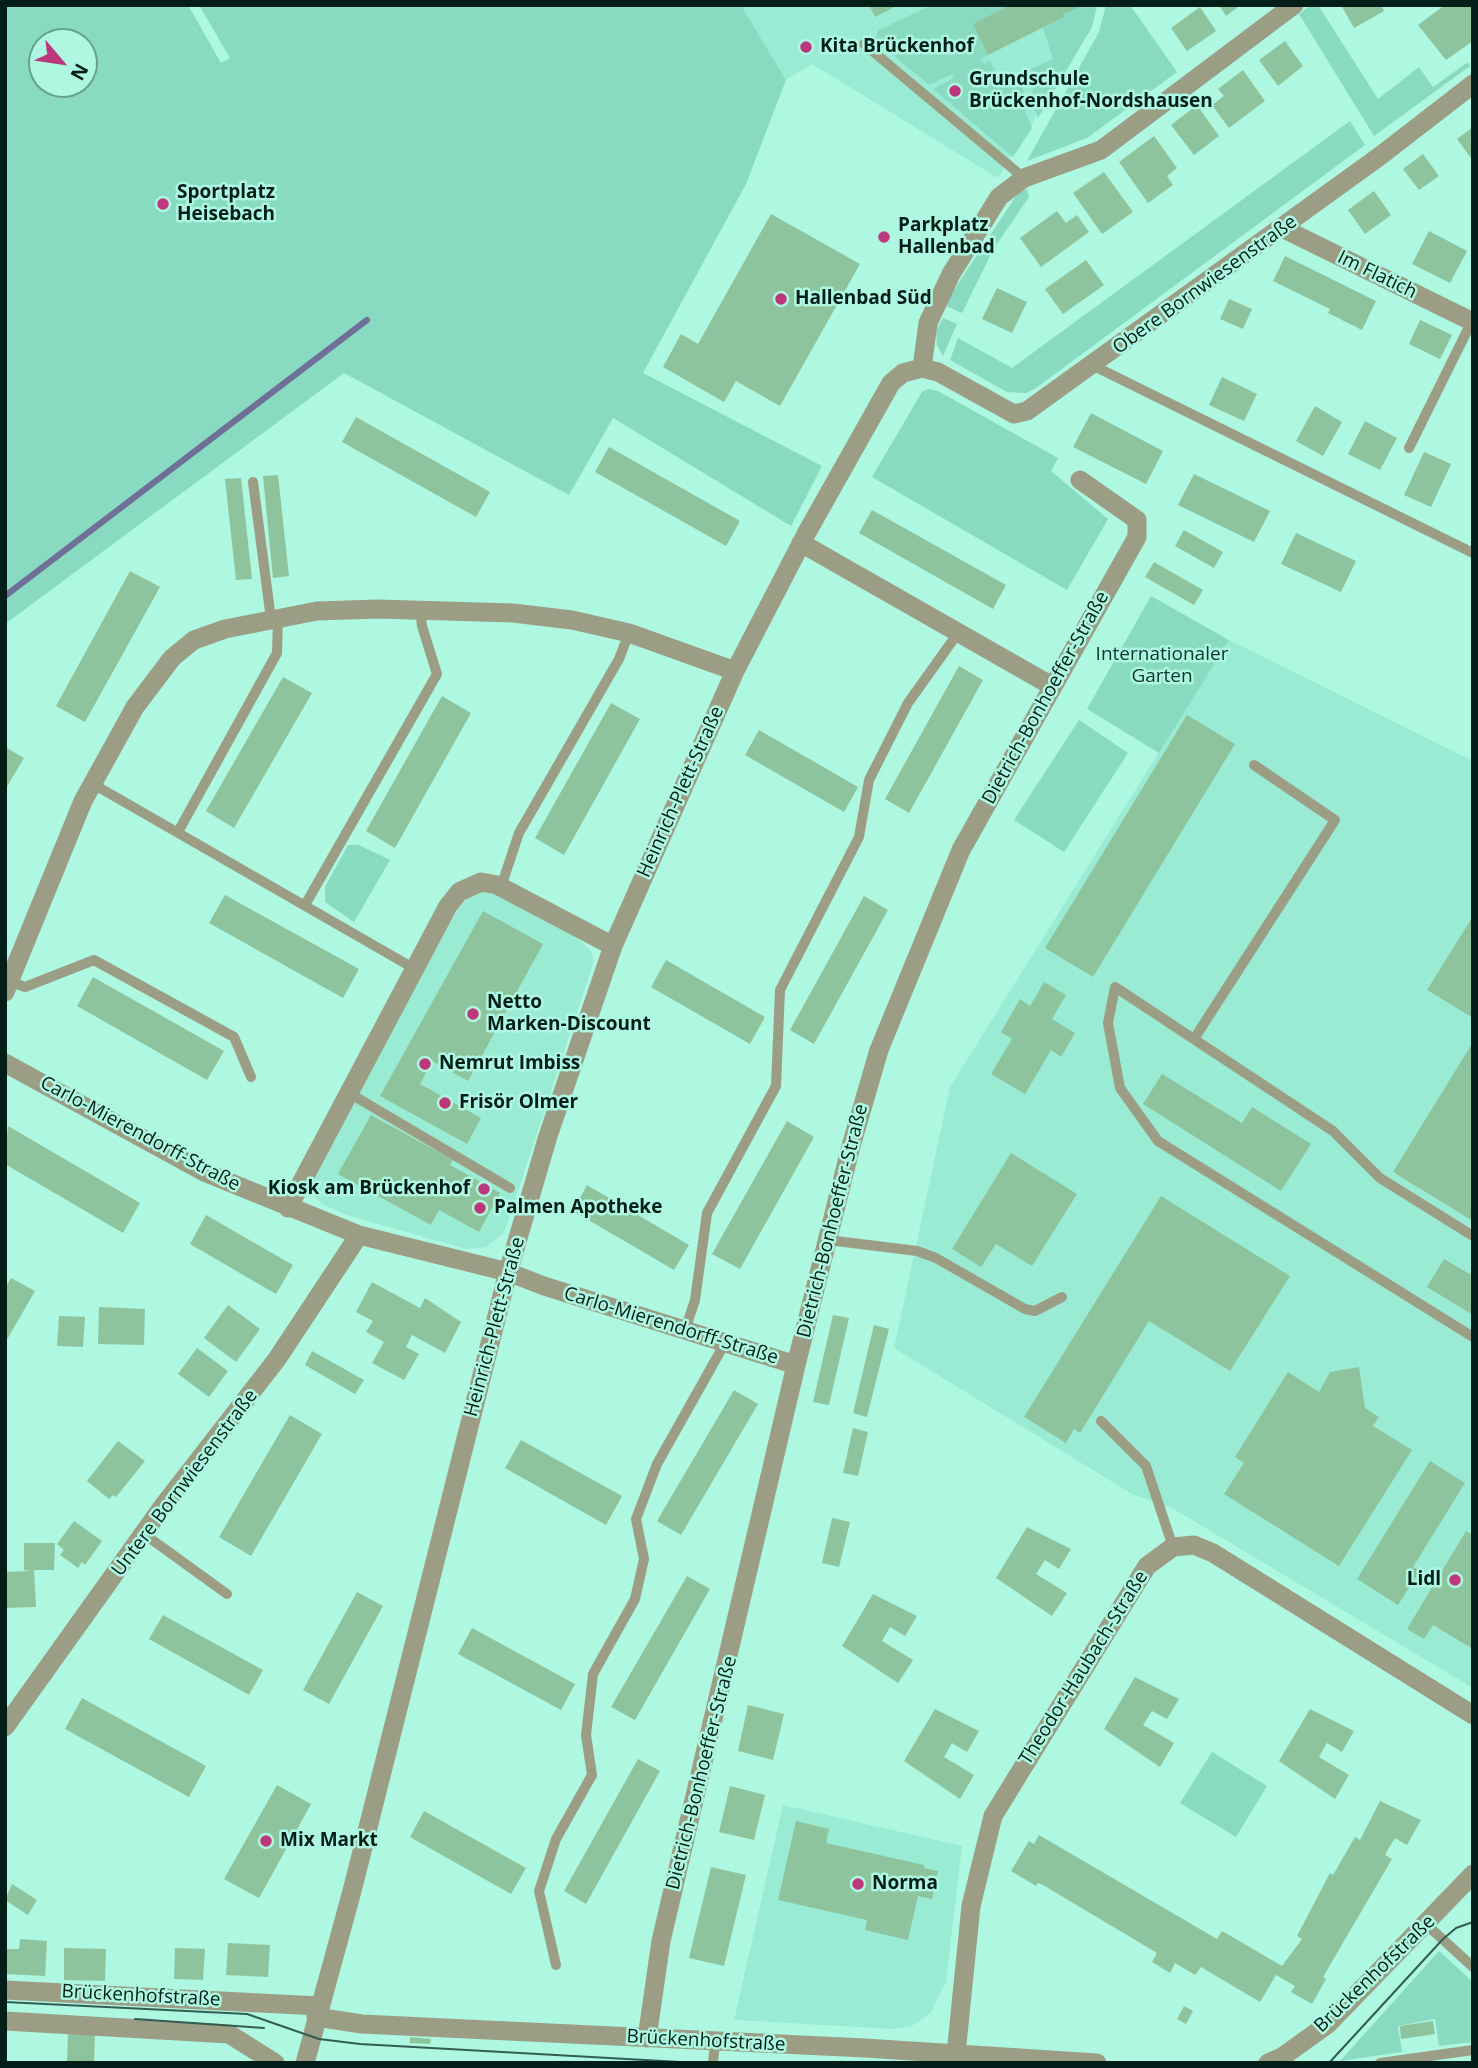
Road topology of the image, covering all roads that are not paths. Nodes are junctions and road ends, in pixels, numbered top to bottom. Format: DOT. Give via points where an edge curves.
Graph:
graph roads {
  1 [pos="1294,5"];
  2 [pos="863,44"];
  3 [pos="1473,84"];
  4 [pos="1024,178"];
  5 [pos="1282,228"];
  6 [pos="1472,321"];
  7 [pos="1094,366"];
  8 [pos="922,368"];
  9 [pos="1409,448"];
  10 [pos="1080,480"];
  11 [pos="253,482"];
  12 [pos="801,543"];
  13 [pos="1473,553"];
  14 [pos="420,610"];
  15 [pos="275,619"];
  16 [pos="629,632"];
  17 [pos="958,633"];
  18 [pos="735,671"];
  19 [pos="1052,686"];
  20 [pos="1254,765"];
  21 [pos="93,784"];
  22 [pos="178,832"];
  23 [pos="501,887"];
  24 [pos="305,905"];
  25 [pos="613,946"];
  26 [pos="415,969"];
  27 [pos="7,986"];
  28 [pos="1194,1040"];
  29 [pos="5,1063"];
  30 [pos="251,1077"];
  31 [pos="349,1093"];
  32 [pos="510,1188"];
  33 [pos="288,1208"];
  34 [pos="359,1235"];
  35 [pos="1473,1236"];
  36 [pos="828,1240"];
  37 [pos="508,1272"];
  38 [pos="1062,1297"];
  39 [pos="685,1330"];
  40 [pos="1473,1337"];
  41 [pos="725,1343"];
  42 [pos="796,1365"];
  43 [pos="1101,1421"];
  44 [pos="144,1534"];
  45 [pos="1173,1546"];
  46 [pos="227,1594"];
  47 [pos="1473,1715"];
  48 [pos="5,1727"];
  49 [pos="1473,1874"];
  50 [pos="1427,1925"];
  51 [pos="556,1965"];
  52 [pos="1473,1967"];
  53 [pos="5,1990"];
  54 [pos="318,2012"];
  55 [pos="5,2021"];
  56 [pos="647,2038"];
  57 [pos="1473,2050"];
  58 [pos="714,2053"];
  59 [pos="956,2054"];
  60 [pos="1279,2061"];
  61 [pos="275,2063"];
  62 [pos="305,2063"];
  63 [pos="1097,2063"];
  64 [pos="1380,2063"];
  1 -- 4 [label="street" via="1101,150"];
  2 -- 4 [label="lane"];
  3 -- 5 [label="street, Obere Bornwiesenstraße"];
  4 -- 8 [label="street" via="999,197 951,274 928,323"];
  5 -- 6 [label="street, Im Flatich"];
  5 -- 7 [label="street, Obere Bornwiesenstraße"];
  6 -- 9 [label="lane"];
  7 -- 8 [label="street, Obere Bornwiesenstraße" via="1027,411 1014,414 938,372"];
  7 -- 13 [label="lane"];
  8 -- 12 [label="street, Heinrich-Plett-Straße" via="891,383"];
  10 -- 19 [label="street, Dietrich-Bonhoeffer-Straße" via="1137,520 1137,537"];
  11 -- 15 [label="lane"];
  12 -- 17 [label="street"];
  12 -- 18 [label="street, Heinrich-Plett-Straße"];
  14 -- 15 [label="street" via="317,611"];
  14 -- 16 [label="street" via="513,613"];
  14 -- 24 [label="lane" via="437,674"];
  15 -- 21 [label="street" via="194,640 172,658 135,706"];
  15 -- 22 [label="lane" via="277,653"];
  16 -- 18 [label="street"];
  16 -- 23 [label="lane" via="619,659 519,834"];
  17 -- 19 [label="street"];
  17 -- 39 [label="lane" via="908,703 869,780 859,837 780,990 776,1086 707,1213 695,1300"];
  18 -- 25 [label="street, Heinrich-Plett-Straße"];
  19 -- 36 [label="street, Dietrich-Bonhoeffer-Straße" via="961,850 924,937 879,1050"];
  20 -- 28 [label="lane" via="1335,820"];
  21 -- 22 [label="lane"];
  21 -- 27 [label="street"];
  22 -- 24 [label="lane"];
  23 -- 25 [label="street"];
  23 -- 26 [label="street" via="481,882 459,892"];
  24 -- 26 [label="lane"];
  25 -- 37 [label="street, Heinrich-Plett-Straße" via="548,1136"];
  26 -- 31 [label="street"];
  27 -- 30 [label="lane" via="25,987 94,960 234,1037"];
  28 -- 35 [label="lane" via="1333,1131 1380,1178"];
  28 -- 40 [label="lane" via="1115,987 1108,1023 1120,1087 1158,1140"];
  29 -- 33 [label="street, Carlo-Mierendorff-Straße" via="204,1172"];
  31 -- 32 [label="lane"];
  31 -- 33 [label="street"];
  33 -- 34 [label="street, Carlo-Mierendorff-Straße"];
  34 -- 37 [label="street, Carlo-Mierendorff-Straße"];
  34 -- 44 [label="street, Untere Bornwiesenstraße" via="277,1360"];
  36 -- 38 [label="lane" via="917,1251 1025,1309 1035,1311"];
  36 -- 42 [label="street, Dietrich-Bonhoeffer-Straße"];
  37 -- 39 [label="street, Carlo-Mierendorff-Straße"];
  37 -- 54 [label="street, Heinrich-Plett-Straße"];
  39 -- 41 [label="street, Carlo-Mierendorff-Straße"];
  41 -- 42 [label="street, Carlo-Mierendorff-Straße"];
  41 -- 51 [label="lane" via="657,1464 636,1519 644,1559 635,1599 593,1674 586,1735 592,1775 556,1839 539,1891"];
  42 -- 56 [label="street, Dietrich-Bonhoeffer-Straße" via="661,1941"];
  43 -- 45 [label="lane" via="1146,1466"];
  44 -- 46 [label="lane"];
  44 -- 48 [label="street, Untere Bornwiesenstraße"];
  45 -- 47 [label="street" via="1194,1545 1213,1553"];
  45 -- 59 [label="street, Theodor-Haubach-Straße" via="1147,1566 993,1816 971,1906"];
  49 -- 50 [label="street, Brückenhofstraße"];
  50 -- 52 [label="lane"];
  50 -- 60 [label="street, Brückenhofstraße" via="1328,2024"];
  53 -- 54 [label="street, Brückenhofstraße" via="164,1996"];
  54 -- 56 [label="street, Brückenhofstraße" via="362,2024"];
  54 -- 62 [label="street, Heinrich-Plett-Straße"];
  55 -- 61 [label="street, Brückenhofstraße" via="229,2034"];
  56 -- 58 [label="street, Brückenhofstraße"];
  57 -- 64 [label="lane"];
  58 -- 59 [label="street, Brückenhofstraße"];
  59 -- 63 [label="street, Brückenhofstraße"];
}
